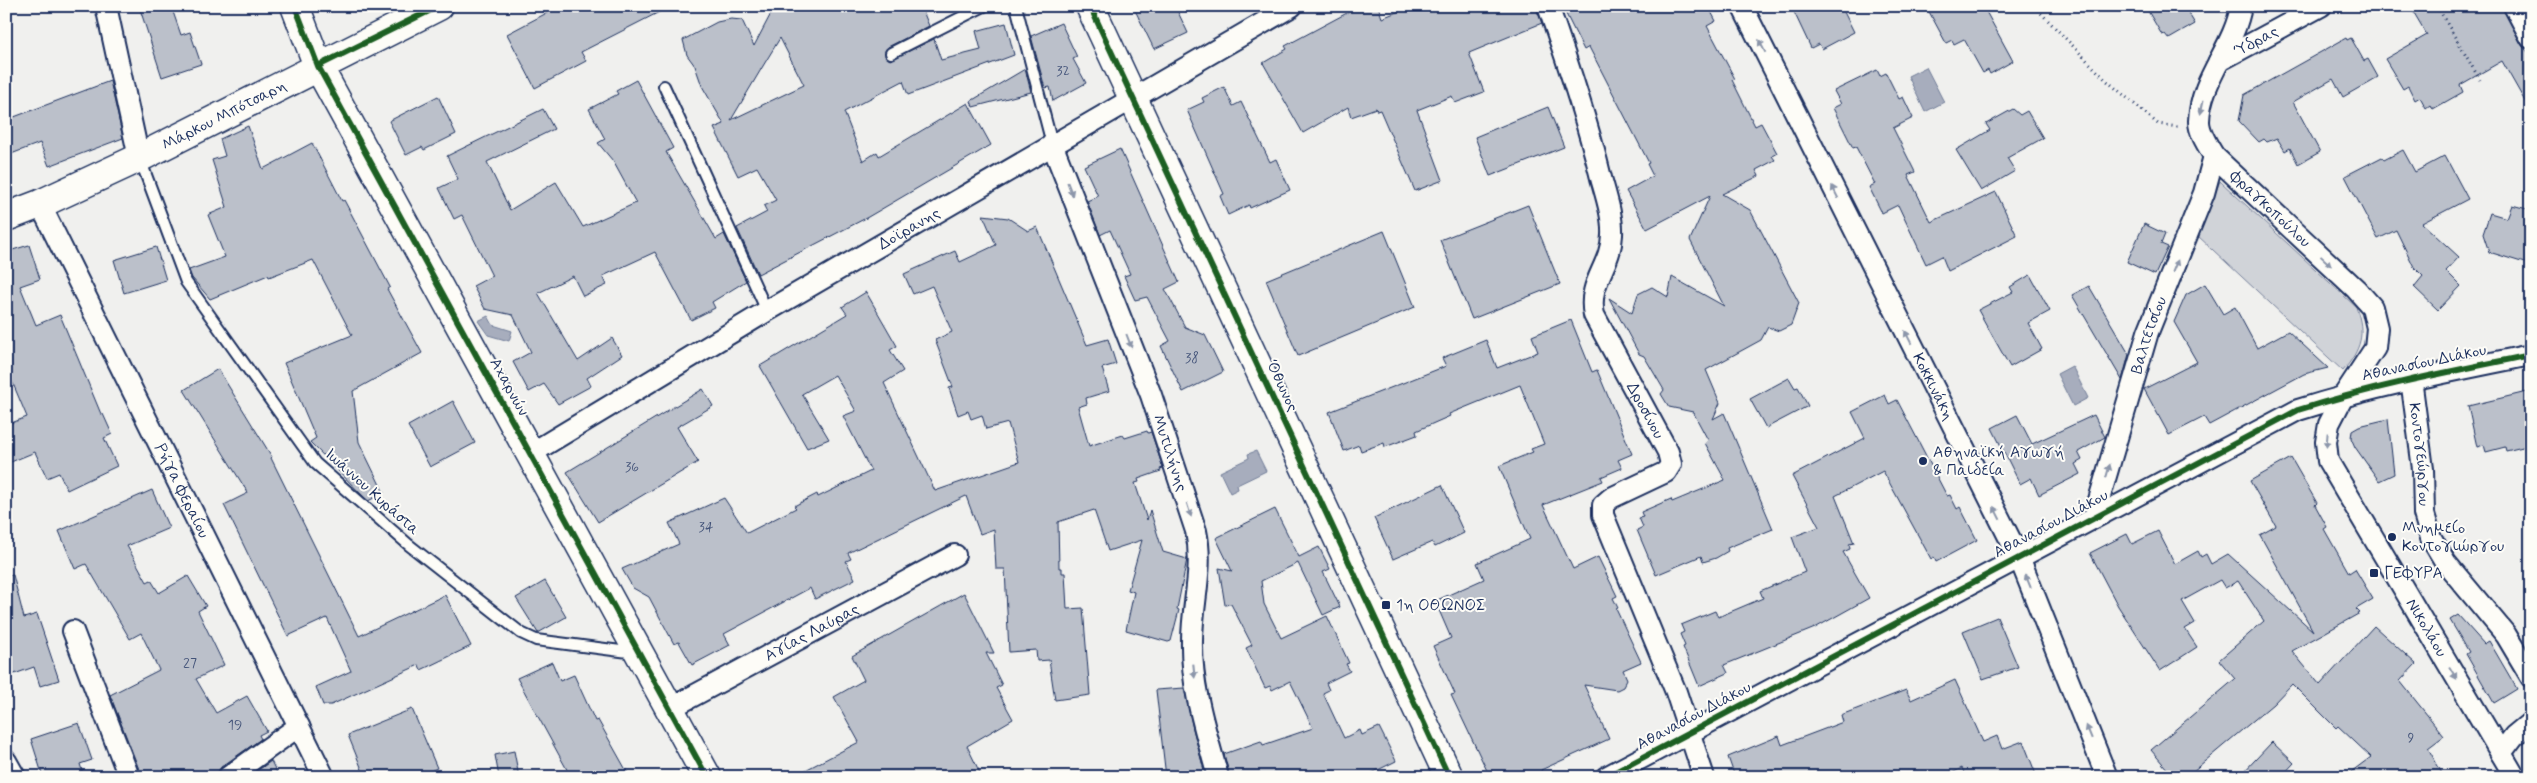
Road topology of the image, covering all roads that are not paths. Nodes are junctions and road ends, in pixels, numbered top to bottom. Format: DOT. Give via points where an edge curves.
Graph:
graph roads {
  1 [pos="106,6"];
  2 [pos="295,6"];
  3 [pos="439,6"];
  4 [pos="984,6"];
  5 [pos="1016,6"];
  6 [pos="1090,6"];
  7 [pos="1292,6"];
  8 [pos="1548,6"];
  9 [pos="1742,6"];
  10 [pos="2241,6"];
  11 [pos="2321,6"];
  12 [pos="2514,6"];
  13 [pos="2531,38"];
  14 [pos="892,53"];
  15 [pos="2219,62"];
  16 [pos="318,66"];
  17 [pos="664,86"];
  18 [pos="1133,98"];
  19 [pos="1052,144"];
  20 [pos="2214,156"];
  21 [pos="140,158"];
  22 [pos="40,204"];
  23 [pos="6,217"];
  24 [pos="767,311"];
  25 [pos="2531,355"];
  26 [pos="2411,379"];
  27 [pos="2344,395"];
  28 [pos="530,454"];
  29 [pos="2094,517"];
  30 [pos="955,555"];
  31 [pos="2019,557"];
  32 [pos="73,630"];
  33 [pos="640,654"];
  34 [pos="2531,677"];
  35 [pos="669,709"];
  36 [pos="2531,722"];
  37 [pos="299,726"];
  38 [pos="1691,734"];
  39 [pos="2501,752"];
  40 [pos="6,761"];
  41 [pos="15,777"];
  42 [pos="129,777"];
  43 [pos="228,777"];
  44 [pos="324,777"];
  45 [pos="707,777"];
  46 [pos="1218,777"];
  47 [pos="1449,777"];
  48 [pos="1606,777"];
  49 [pos="1704,777"];
  50 [pos="2107,777"];
  51 [pos="2515,777"];
  1 -- 21 [label="street"];
  2 -- 16 [label="street, Αχαρνών"];
  3 -- 16 [label="street, Μάρκου Μπότσαρη"];
  4 -- 14 [label="lane"];
  5 -- 19 [label="lane"];
  6 -- 18 [label="street, Όθωνος"];
  7 -- 18 [label="street, Δοϊρανης"];
  8 -- 38 [label="street, Δροσίνου" via="1574,79 1595,153 1612,233 1609,254 1592,295 1594,315 1668,452 1671,464 1666,472 1611,498 1603,505 1604,515"];
  31 -- 9 [label="street, Κοκκινάκη, one-way"];
  10 -- 15 [label="street" via="2238,22"];
  11 -- 15 [label="street, Ύδρας"];
  12 -- 13 [label="street"];
  15 -- 20 [label="street, Φραγκοπούλου, one-way" via="2207,84 2199,122"];
  16 -- 21 [label="street, Μάρκου Μπότσαρη"];
  16 -- 28 [label="street, Αχαρνών"];
  17 -- 24 [label="lane"];
  18 -- 19 [label="street, Δοϊρανης"];
  18 -- 47 [label="street, Όθωνος"];
  19 -- 24 [label="street, Δοϊρανης"];
  19 -- 46 [label="street, Μυτιλήνης, one-way" via="1151,395 1196,531 1200,552 1193,606 1193,668 1198,701"];
  20 -- 27 [label="street, Φραγκοπούλου, one-way" via="2372,307 2377,328 2375,348"];
  29 -- 20 [label="street, Βαλτετσίου, one-way" via="2148,332 2204,193"];
  21 -- 22 [label="street, Μάρκου Μπότσαρη"];
  21 -- 33 [label="lane, Ιωάννου Κυράστα" via="186,282 316,463 409,545 521,633 536,640"];
  22 -- 23 [label="street, Μάρκου Μπότσαρη"];
  22 -- 37 [label="street, Ρήγα Φεραίου"];
  24 -- 28 [label="street, Δοϊρανης"];
  25 -- 26 [label="street, Αθανασίου Διάκου"];
  26 -- 27 [label="street, Αθανασίου Διάκου"];
  26 -- 34 [label="street, Κοντογεώργου" via="2423,469 2424,514 2431,538 2446,563 2506,635"];
  27 -- 29 [label="street, Αθανασίου Διάκου" via="2298,410"];
  27 -- 39 [label="street, Νικολάου, one-way" via="2329,424 2326,442 2328,461"];
  28 -- 33 [label="street, Αχαρνών"];
  29 -- 31 [label="street, Αθανασίου Διάκου"];
  30 -- 35 [label="street, Αγίας Λαύρας"];
  31 -- 38 [label="street, Αθανασίου Διάκου"];
  50 -- 31 [label="street, Κοκκινάκη, one-way"];
  32 -- 42 [label="street"];
  33 -- 35 [label="street, Αχαρνών"];
  35 -- 45 [label="street, Αχαρνών"];
  36 -- 39 [label="street"];
  37 -- 43 [label="street"];
  37 -- 44 [label="street, Ρήγα Φεραίου"];
  38 -- 48 [label="street, Αθανασίου Διάκου"];
  38 -- 49 [label="street, Δροσίνου"];
  39 -- 51 [label="street, Νικολάου"];
  40 -- 41 [label="street"];
}
